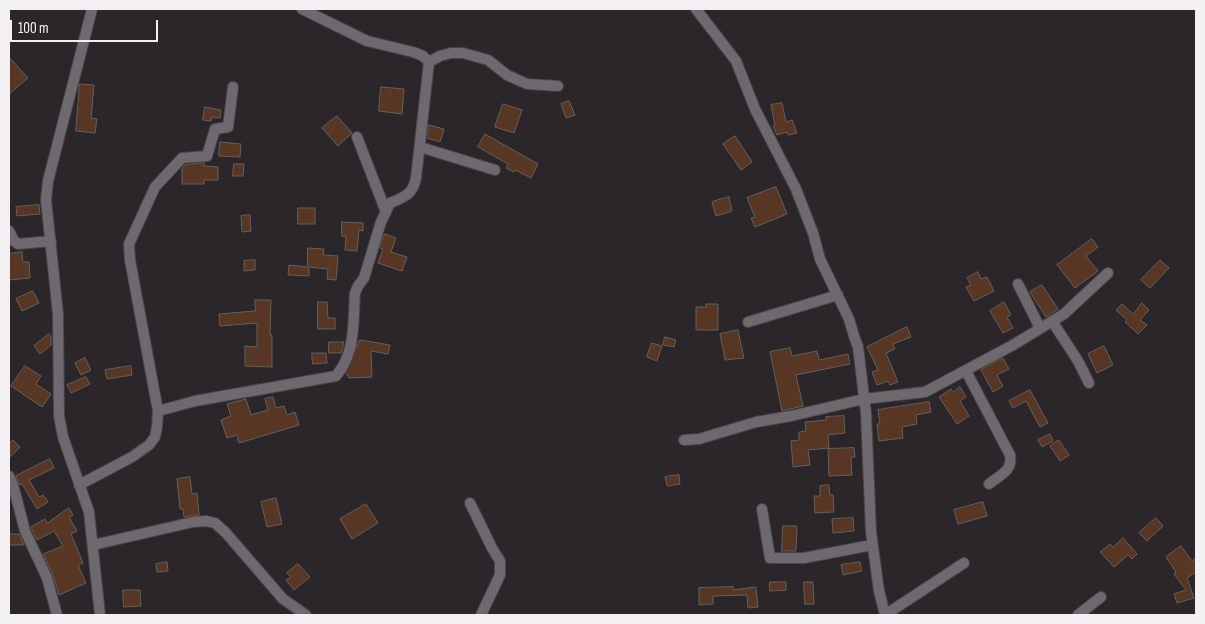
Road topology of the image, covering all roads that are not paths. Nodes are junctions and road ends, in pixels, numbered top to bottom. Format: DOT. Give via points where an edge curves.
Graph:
graph roads {
  1 [pos="92,9"];
  2 [pos="302,9"];
  3 [pos="696,9"];
  4 [pos="429,62"];
  5 [pos="558,86"];
  6 [pos="233,87"];
  7 [pos="357,137"];
  8 [pos="420,147"];
  9 [pos="495,170"];
  10 [pos="386,212"];
  11 [pos="9,231"];
  12 [pos="51,241"];
  13 [pos="1108,273"];
  14 [pos="1018,284"];
  15 [pos="838,295"];
  16 [pos="1052,321"];
  17 [pos="748,322"];
  18 [pos="1040,328"];
  19 [pos="966,371"];
  20 [pos="1089,383"];
  21 [pos="864,399"];
  22 [pos="158,411"];
  23 [pos="684,440"];
  24 [pos="10,481"];
  25 [pos="989,484"];
  26 [pos="79,485"];
  27 [pos="470,503"];
  28 [pos="762,509"];
  29 [pos="94,544"];
  30 [pos="872,545"];
  31 [pos="964,563"];
  32 [pos="1101,597"];
  33 [pos="57,615"];
  34 [pos="100,615"];
  35 [pos="306,615"];
  36 [pos="481,615"];
  37 [pos="885,615"];
  38 [pos="1078,615"];
  1 -- 12 [label="street" via="48,181 46,200"];
  2 -- 4 [label="street" via="367,41 413,52"];
  3 -- 15 [label="street" via="736,61 755,109 796,189 820,259"];
  4 -- 5 [label="street" via="451,53 463,53 488,60 507,75 527,84"];
  4 -- 8 [label="street"];
  6 -- 22 [label="street" via="228,126 215,129 207,156 182,158 155,187 129,244"];
  7 -- 10 [label="street"];
  8 -- 9 [label="street"];
  8 -- 10 [label="street" via="414,188 408,195 390,203"];
  10 -- 22 [label="street" via="364,278 355,293 352,345 336,376 195,401"];
  11 -- 12 [label="street" via="18,244"];
  12 -- 26 [label="street" via="58,314 59,416"];
  13 -- 16 [label="street"];
  14 -- 18 [label="street"];
  15 -- 17 [label="street"];
  15 -- 21 [label="street" via="858,347"];
  16 -- 18 [label="street"];
  16 -- 20 [label="street"];
  18 -- 19 [label="street"];
  19 -- 21 [label="street" via="925,392"];
  19 -- 25 [label="street" via="1010,455 1010,467"];
  21 -- 23 [label="street"];
  21 -- 30 [label="street"];
  22 -- 26 [label="street" via="156,432 149,445"];
  24 -- 33 [label="street" via="25,532 47,578"];
  26 -- 29 [label="street" via="89,512"];
  27 -- 36 [label="street" via="500,561 500,576"];
  28 -- 30 [label="street" via="770,558 804,558"];
  29 -- 34 [label="street"];
  29 -- 35 [label="street" via="193,522 214,523 284,599"];
  30 -- 37 [label="street"];
  31 -- 37 [label="street"];
  32 -- 38 [label="street"];
}
